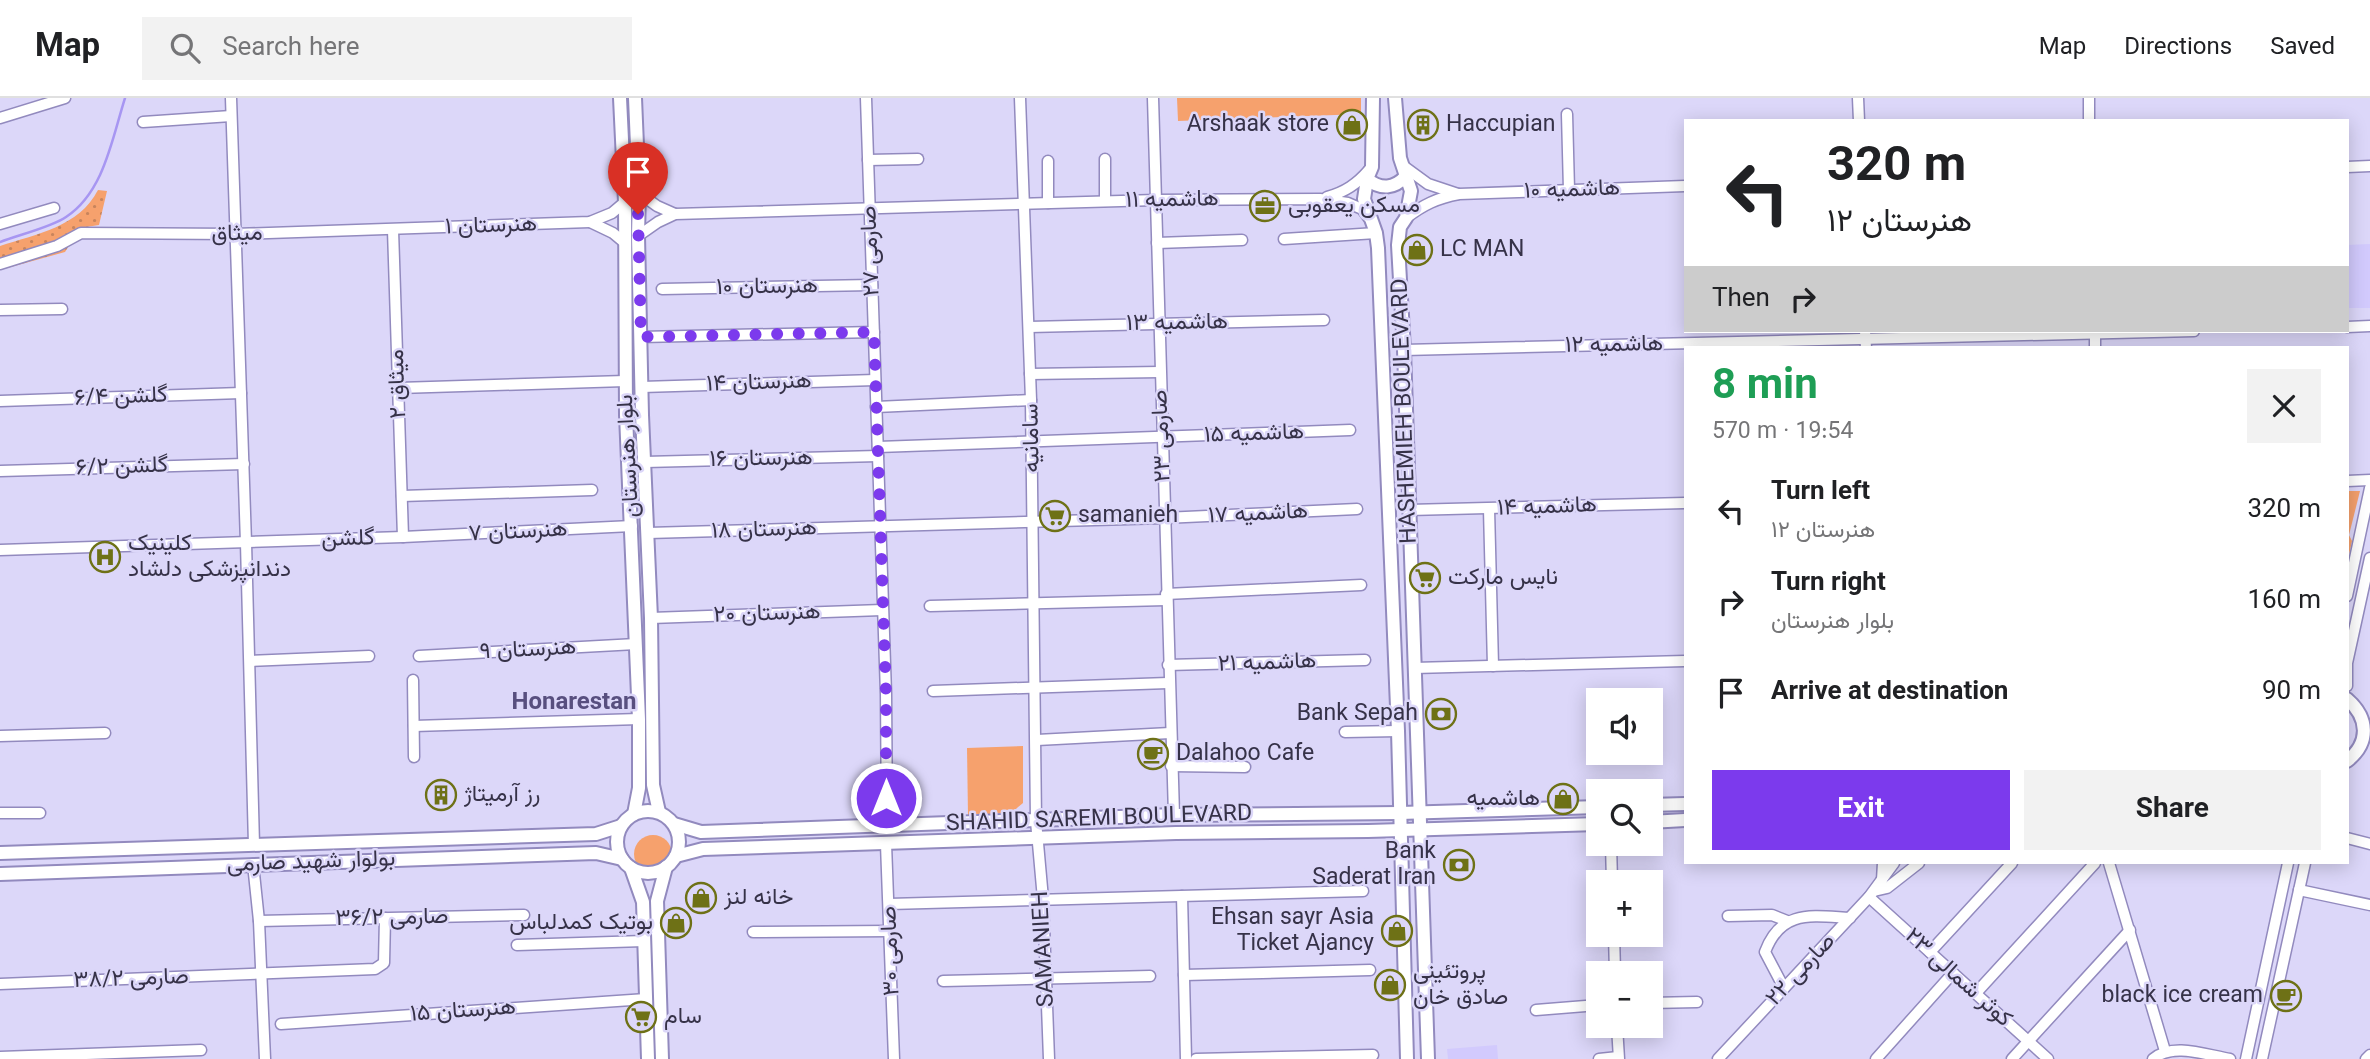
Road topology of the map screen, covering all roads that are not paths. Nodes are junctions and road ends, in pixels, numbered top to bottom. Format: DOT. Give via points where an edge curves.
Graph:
graph roads {
  1 [pos="65,98"];
  2 [pos="231,98"];
  3 [pos="620,98"];
  4 [pos="635,98"];
  5 [pos="866,98"];
  6 [pos="1020,98"];
  7 [pos="1153,98"];
  8 [pos="1373,98"];
  9 [pos="1395,98"];
  10 [pos="1858,98"];
  11 [pos="2089,98"];
  12 [pos="1567,114"];
  13 [pos="231,116"];
  14 [pos="0,118"];
  15 [pos="1859,119"];
  16 [pos="2090,119"];
  17 [pos="143,122"];
  18 [pos="621,124"];
  19 [pos="637,124"];
  20 [pos="918,159"];
  21 [pos="1105,159"];
  22 [pos="868,160"];
  23 [pos="1048,161"];
  24 [pos="2370,166"];
  25 [pos="2349,167"];
  26 [pos="1404,170"];
  27 [pos="1370,172"];
  28 [pos="1684,186"];
  29 [pos="1569,190"];
  30 [pos="639,192"];
  31 [pos="1459,194"];
  32 [pos="1320,199"];
  33 [pos="1156,200"];
  34 [pos="1105,201"];
  35 [pos="625,202"];
  36 [pos="1024,203"];
  37 [pos="1048,203"];
  38 [pos="54,208"];
  39 [pos="870,208"];
  40 [pos="675,214"];
  41 [pos="1406,218"];
  42 [pos="1371,219"];
  43 [pos="590,222"];
  44 [pos="0,224"];
  45 [pos="393,230"];
  46 [pos="1376,233"];
  47 [pos="236,234"];
  48 [pos="638,236"];
  49 [pos="1284,239"];
  50 [pos="1242,240"];
  51 [pos="625,243"];
  52 [pos="1157,243"];
  53 [pos="0,264"];
  54 [pos="872,285"];
  55 [pos="662,289"];
  56 [pos="62,309"];
  57 [pos="0,310"];
  58 [pos="1324,320"];
  59 [pos="1159,324"];
  60 [pos="2370,326"];
  61 [pos="1029,327"];
  62 [pos="2349,327"];
  63 [pos="874,332"];
  64 [pos="2062,333"];
  65 [pos="641,337"];
  66 [pos="1866,339"];
  67 [pos="1404,350"];
  68 [pos="1160,372"];
  69 [pos="1030,374"];
  70 [pos="875,380"];
  71 [pos="625,381"];
  72 [pos="642,387"];
  73 [pos="399,388"];
  74 [pos="241,393"];
  75 [pos="1031,400"];
  76 [pos="0,401"];
  77 [pos="876,407"];
  78 [pos="626,415"];
  79 [pos="642,415"];
  80 [pos="1350,430"];
  81 [pos="1162,438"];
  82 [pos="1032,442"];
  83 [pos="878,451"];
  84 [pos="1387,455"];
  85 [pos="1407,455"];
  86 [pos="645,462"];
  87 [pos="244,464"];
  88 [pos="0,471"];
  89 [pos="2370,480"];
  90 [pos="2349,481"];
  91 [pos="2370,488"];
  92 [pos="592,490"];
  93 [pos="402,496"];
  94 [pos="1684,503"];
  95 [pos="1357,509"];
  96 [pos="1489,509"];
  97 [pos="1409,510"];
  98 [pos="1164,518"];
  99 [pos="1033,522"];
  100 [pos="632,526"];
  101 [pos="880,527"];
  102 [pos="648,533"];
  103 [pos="403,537"];
  104 [pos="247,542"];
  105 [pos="0,550"];
  106 [pos="2370,558"];
  107 [pos="1361,585"];
  108 [pos="2349,587"];
  109 [pos="1166,597"];
  110 [pos="1034,603"];
  111 [pos="930,606"];
  112 [pos="883,610"];
  113 [pos="651,618"];
  114 [pos="636,644"];
  115 [pos="2349,654"];
  116 [pos="369,656"];
  117 [pos="419,656"];
  118 [pos="1365,660"];
  119 [pos="1680,661"];
  120 [pos="250,662"];
  121 [pos="1168,665"];
  122 [pos="1493,666"];
  123 [pos="1415,668"];
  124 [pos="413,680"];
  125 [pos="1168,682"];
  126 [pos="1036,687"];
  127 [pos="933,691"];
  128 [pos="2349,701"];
  129 [pos="639,719"];
  130 [pos="2366,719"];
  131 [pos="414,726"];
  132 [pos="1398,731"];
  133 [pos="1345,732"];
  134 [pos="105,733"];
  135 [pos="1170,733"];
  136 [pos="0,736"];
  137 [pos="1037,740"];
  138 [pos="2365,749"];
  139 [pos="414,757"];
  140 [pos="2349,760"];
  141 [pos="1171,766"];
  142 [pos="1245,767"];
  143 [pos="1684,804"];
  144 [pos="1663,805"];
  145 [pos="1586,807"];
  146 [pos="659,812"];
  147 [pos="1420,812"];
  148 [pos="0,813"];
  149 [pos="40,813"];
  150 [pos="1400,813"];
  151 [pos="634,814"];
  152 [pos="1174,815"];
  153 [pos="1684,820"];
  154 [pos="1036,821"];
  155 [pos="1663,821"];
  156 [pos="674,824"];
  157 [pos="1586,824"];
  158 [pos="887,825"];
  159 [pos="621,826"];
  160 [pos="1400,830"];
  161 [pos="1420,830"];
  162 [pos="1037,839"];
  163 [pos="2349,839"];
  164 [pos="886,844"];
  165 [pos="2370,844"];
  166 [pos="254,845"];
  167 [pos="106,849"];
  168 [pos="0,853"];
  169 [pos="676,856"];
  170 [pos="253,864"];
  171 [pos="626,864"];
  172 [pos="1883,864"];
  173 [pos="1893,864"];
  174 [pos="1918,864"];
  175 [pos="2011,864"];
  176 [pos="2094,864"];
  177 [pos="2109,864"];
  178 [pos="2288,864"];
  179 [pos="2305,864"];
  180 [pos="666,867"];
  181 [pos="106,870"];
  182 [pos="0,874"];
  183 [pos="1882,881"];
  184 [pos="2299,890"];
  185 [pos="1363,891"];
  186 [pos="1871,894"];
  187 [pos="1182,896"];
  188 [pos="1042,900"];
  189 [pos="889,904"];
  190 [pos="2370,905"];
  191 [pos="524,915"];
  192 [pos="1728,916"];
  193 [pos="385,918"];
  194 [pos="1850,918"];
  195 [pos="260,921"];
  196 [pos="1787,921"];
  197 [pos="2130,930"];
  198 [pos="890,931"];
  199 [pos="753,932"];
  200 [pos="644,941"];
  201 [pos="517,945"];
  202 [pos="1930,952"];
  203 [pos="1370,970"];
  204 [pos="263,973"];
  205 [pos="1953,973"];
  206 [pos="1184,975"];
  207 [pos="1150,976"];
  208 [pos="1046,980"];
  209 [pos="943,981"];
  210 [pos="0,984"];
  211 [pos="1784,988"];
  212 [pos="1976,993"];
  213 [pos="646,999"];
  214 [pos="1697,1002"];
  215 [pos="1663,1003"];
  216 [pos="1586,1006"];
  217 [pos="1536,1010"];
  218 [pos="281,1024"];
  219 [pos="1618,1038"];
  220 [pos="2029,1041"];
  221 [pos="201,1049"];
  222 [pos="2165,1051"];
  223 [pos="1373,1055"];
  224 [pos="0,1057"];
  225 [pos="1619,1058"];
  226 [pos="265,1059"];
  227 [pos="648,1059"];
  228 [pos="662,1059"];
  229 [pos="894,1059"];
  230 [pos="1049,1059"];
  231 [pos="1186,1059"];
  232 [pos="1196,1059"];
  233 [pos="1407,1059"];
  234 [pos="1428,1059"];
  235 [pos="1599,1059"];
  236 [pos="1718,1059"];
  237 [pos="1876,1059"];
  238 [pos="2012,1059"];
  239 [pos="2048,1059"];
  240 [pos="2152,1059"];
  241 [pos="2230,1059"];
  242 [pos="2246,1059"];
  243 [pos="2262,1059"];
  1 -- 14 [label="street"];
  2 -- 13 [label="street"];
  3 -- 18 [label="main road, بلوار هنرستان"];
  4 -- 19 [label="main road, بلوار هنرستان"];
  5 -- 22 [label="street, صارمی ۲۷"];
  6 -- 36 [label="street, سامانیه"];
  7 -- 33 [label="street, صارمی ۲۳"];
  8 -- 27 [label="main road, HASHEMIEH BOULEVARD"];
  9 -- 26 [label="main road, HASHEMIEH BOULEVARD"];
  10 -- 15 [label="street"];
  11 -- 16 [label="street"];
  12 -- 29 [label="street"];
  13 -- 17 [label="street"];
  13 -- 47 [label="street"];
  18 -- 19 [label="main road"];
  18 -- 35 [label="main road, بلوار هنرستان"];
  19 -- 30 [label="main road, بلوار هنرستان"];
  20 -- 22 [label="street"];
  21 -- 34 [label="street"];
  22 -- 39 [label="street, صارمی ۲۷"];
  23 -- 37 [label="street"];
  24 -- 25 [label="street"];
  26 -- 27 [label="main road" via="1400,183 1383,187 1374,184"];
  26 -- 31 [label="street"];
  26 -- 41 [label="main road, HASHEMIEH BOULEVARD" via="1411,191"];
  27 -- 32 [label="street" via="1340,194"];
  27 -- 42 [label="main road, HASHEMIEH BOULEVARD" via="1364,199"];
  28 -- 29 [label="street, هاشمیه ۱۰"];
  29 -- 31 [label="street, هاشمیه ۱۰"];
  30 -- 40 [label="street"];
  30 -- 48 [label="main road, بلوار هنرستان"];
  31 -- 41 [label="street" via="1421,206"];
  32 -- 33 [label="street, هاشمیه ۱۱"];
  32 -- 42 [label="street" via="1348,203"];
  33 -- 34 [label="street, هاشمیه ۱۱"];
  33 -- 52 [label="street, صارمی ۲۳"];
  34 -- 37 [label="street, هاشمیه ۱۱"];
  35 -- 43 [label="street, هنرستان ۱"];
  35 -- 51 [label="main road, بلوار هنرستان"];
  36 -- 37 [label="street, هاشمیه ۱۱"];
  36 -- 39 [label="street, هاشمیه ۱۱"];
  36 -- 61 [label="street, سامانیه"];
  38 -- 44 [label="street"];
  39 -- 40 [label="street, هاشمیه ۱۱"];
  39 -- 54 [label="street, صارمی ۲۷"];
  40 -- 48 [label="street"];
  41 -- 67 [label="main road, HASHEMIEH BOULEVARD" via="1398,245"];
  42 -- 46 [label="main road, HASHEMIEH BOULEVARD"];
  43 -- 45 [label="street, هنرستان ۱"];
  43 -- 51 [label="street"];
  45 -- 47 [label="street, میثاق"];
  45 -- 73 [label="street, میثاق ۲"];
  46 -- 49 [label="street"];
  46 -- 84 [label="main road, HASHEMIEH BOULEVARD"];
  47 -- 53 [label="street, میثاق" via="81,233 57,246"];
  47 -- 74 [label="street"];
  48 -- 65 [label="main road, بلوار هنرستان"];
  50 -- 52 [label="street"];
  51 -- 71 [label="main road, بلوار هنرستان"];
  52 -- 59 [label="street, صارمی ۲۳"];
  54 -- 55 [label="street, هنرستان ۱۰"];
  54 -- 63 [label="street, صارمی ۲۷"];
  56 -- 57 [label="street"];
  58 -- 59 [label="street, هاشمیه ۱۳"];
  59 -- 61 [label="street, هاشمیه ۱۳"];
  59 -- 68 [label="street, صارمی ۲۳"];
  60 -- 62 [label="street"];
  61 -- 69 [label="street, سامانیه"];
  63 -- 65 [label="street"];
  63 -- 70 [label="street, صارمی ۲۷"];
  64 -- 66 [label="street, هاشمیه ۱۲"];
  65 -- 72 [label="main road, بلوار هنرستان"];
  66 -- 67 [label="street, هاشمیه ۱۲"];
  67 -- 85 [label="main road, HASHEMIEH BOULEVARD"];
  68 -- 69 [label="street"];
  68 -- 81 [label="street, صارمی ۲۳"];
  69 -- 75 [label="street, سامانیه"];
  70 -- 72 [label="street, هنرستان ۱۴"];
  70 -- 77 [label="street, صارمی ۲۷"];
  71 -- 73 [label="street"];
  71 -- 78 [label="main road, بلوار هنرستان"];
  72 -- 79 [label="main road, بلوار هنرستان"];
  73 -- 93 [label="street, میثاق ۲"];
  74 -- 76 [label="street, گلشن ۶/۴"];
  74 -- 87 [label="street"];
  75 -- 77 [label="street"];
  75 -- 82 [label="street, سامانیه"];
  77 -- 83 [label="street, صارمی ۲۷"];
  78 -- 79 [label="main road"];
  78 -- 100 [label="main road, بلوار هنرستان"];
  79 -- 86 [label="main road, بلوار هنرستان"];
  80 -- 81 [label="street, هاشمیه ۱۵"];
  81 -- 82 [label="street, هاشمیه ۱۵"];
  81 -- 98 [label="street, صارمی ۲۳"];
  82 -- 83 [label="street, هنرستان ۱۶"];
  82 -- 99 [label="street, سامانیه"];
  83 -- 86 [label="street, هنرستان ۱۶"];
  83 -- 101 [label="street, صارمی ۲۷"];
  84 -- 85 [label="main road"];
  84 -- 132 [label="main road, HASHEMIEH BOULEVARD"];
  85 -- 97 [label="main road, HASHEMIEH BOULEVARD"];
  86 -- 102 [label="main road, بلوار هنرستان"];
  87 -- 88 [label="street, گلشن ۶/۲"];
  87 -- 104 [label="street"];
  89 -- 90 [label="street"];
  91 -- 108 [label="street"];
  92 -- 93 [label="street"];
  93 -- 103 [label="street, میثاق ۲"];
  94 -- 96 [label="street, هاشمیه ۱۴"];
  95 -- 98 [label="street, هاشمیه ۱۷"];
  96 -- 97 [label="street, هاشمیه ۱۴"];
  96 -- 122 [label="street"];
  97 -- 123 [label="main road, HASHEMIEH BOULEVARD"];
  98 -- 99 [label="street, هاشمیه ۱۷"];
  98 -- 109 [label="street, صارمی ۲۳"];
  99 -- 101 [label="street, هنرستان ۱۸"];
  99 -- 110 [label="street, سامانیه"];
  100 -- 103 [label="street, هنرستان ۷"];
  100 -- 114 [label="main road, بلوار هنرستان"];
  101 -- 102 [label="street, هنرستان ۱۸"];
  101 -- 112 [label="street, صارمی ۲۷"];
  102 -- 113 [label="main road, بلوار هنرستان"];
  103 -- 104 [label="street, گلشن"];
  104 -- 105 [label="street, گلشن"];
  104 -- 120 [label="street"];
  106 -- 115 [label="street"];
  107 -- 109 [label="street"];
  109 -- 110 [label="street"];
  109 -- 121 [label="street, صارمی ۲۳"];
  110 -- 111 [label="street"];
  110 -- 126 [label="street, سامانیه"];
  112 -- 113 [label="street, هنرستان ۲۰"];
  112 -- 158 [label="street, صارمی ۲۷"];
  113 -- 146 [label="main road, بلوار هنرستان" via="653,785"];
  114 -- 117 [label="street, هنرستان ۹"];
  114 -- 129 [label="main road, بلوار هنرستان"];
  116 -- 120 [label="street"];
  118 -- 121 [label="street, هاشمیه ۲۱"];
  119 -- 122 [label="street"];
  120 -- 166 [label="street"];
  121 -- 125 [label="street, صارمی ۲۳"];
  122 -- 123 [label="street"];
  123 -- 147 [label="main road, HASHEMIEH BOULEVARD"];
  124 -- 131 [label="street"];
  125 -- 126 [label="street"];
  125 -- 135 [label="street, صارمی ۲۳"];
  126 -- 127 [label="street"];
  126 -- 137 [label="street, سامانیه"];
  128 -- 130 [label="main road"];
  129 -- 131 [label="street"];
  129 -- 151 [label="main road, بلوار هنرستان" via="639,788"];
  130 -- 138 [label="main road"];
  131 -- 139 [label="street"];
  132 -- 133 [label="street"];
  132 -- 150 [label="main road, HASHEMIEH BOULEVARD"];
  134 -- 136 [label="street"];
  135 -- 137 [label="street"];
  135 -- 141 [label="street, صارمی ۲۳"];
  137 -- 154 [label="street, سامانیه"];
  138 -- 140 [label="main road"];
  141 -- 142 [label="street"];
  141 -- 152 [label="street, صارمی ۲۳"];
  143 -- 144 [label="main road"];
  145 -- 147 [label="main road"];
  146 -- 151 [label="main road"];
  146 -- 156 [label="main road"];
  147 -- 150 [label="main road, SHAHID SAREMI BOULEVARD"];
  147 -- 161 [label="main road, HASHEMIEH BOULEVARD"];
  148 -- 149 [label="street"];
  150 -- 152 [label="main road, SHAHID SAREMI BOULEVARD"];
  150 -- 160 [label="main road, HASHEMIEH BOULEVARD"];
  151 -- 159 [label="main road"];
  152 -- 154 [label="main road, SHAHID SAREMI BOULEVARD"];
  153 -- 155 [label="main road"];
  154 -- 158 [label="main road, SHAHID SAREMI BOULEVARD"];
  154 -- 162 [label="street, SAMANIEH"];
  156 -- 158 [label="main road, SHAHID SAREMI BOULEVARD" via="701,832"];
  156 -- 169 [label="main road" via="679,840"];
  157 -- 161 [label="main road"];
  159 -- 166 [label="main road, بولوار شهید صارمی" via="596,834"];
  159 -- 171 [label="main road" via="617,843"];
  160 -- 161 [label="main road, SHAHID SAREMI BOULEVARD"];
  160 -- 162 [label="main road, SHAHID SAREMI BOULEVARD"];
  160 -- 233 [label="main road"];
  161 -- 234 [label="main road"];
  162 -- 164 [label="main road, SHAHID SAREMI BOULEVARD"];
  162 -- 188 [label="street, SAMANIEH"];
  163 -- 165 [label="street"];
  164 -- 169 [label="main road, SHAHID SAREMI BOULEVARD" via="703,849"];
  164 -- 189 [label="street, صارمی ۳۰"];
  166 -- 167 [label="main road, بولوار شهید صارمی"];
  167 -- 168 [label="main road, بولوار شهید صارمی"];
  167 -- 181 [label="main road"];
  169 -- 180 [label="main road"];
  170 -- 171 [label="main road, بولوار شهید صارمی" via="596,853"];
  170 -- 181 [label="main road, بولوار شهید صارمی"];
  170 -- 195 [label="street"];
  171 -- 180 [label="main road" via="649,873"];
  171 -- 200 [label="main road" via="643,902"];
  172 -- 183 [label="street"];
  173 -- 183 [label="street, صارمی ۲۲"];
  174 -- 186 [label="street" via="1887,888"];
  175 -- 202 [label="street"];
  176 -- 212 [label="street"];
  177 -- 197 [label="street"];
  178 -- 242 [label="street"];
  179 -- 184 [label="street"];
  180 -- 228 [label="main road" via="657,901"];
  181 -- 182 [label="main road, بولوار شهید صارمی"];
  183 -- 186 [label="street, صارمی ۲۲"];
  184 -- 190 [label="street"];
  184 -- 243 [label="street"];
  185 -- 187 [label="street"];
  186 -- 194 [label="street, صارمی ۲۲"];
  186 -- 202 [label="street, کوثر شمالی ۲۳"];
  187 -- 188 [label="street"];
  187 -- 206 [label="street"];
  188 -- 189 [label="street"];
  188 -- 208 [label="street, SAMANIEH"];
  189 -- 198 [label="street, صارمی ۳۰"];
  191 -- 193 [label="street, صارمی ۳۶/۲"];
  192 -- 196 [label="street" via="1772,915"];
  193 -- 195 [label="street, صارمی ۳۶/۲"];
  193 -- 204 [label="street, صارمی ۳۸/۲" via="381,967"];
  194 -- 196 [label="street"];
  194 -- 211 [label="street, صارمی ۲۲"];
  195 -- 204 [label="street"];
  196 -- 211 [label="street" via="1765,952"];
  197 -- 220 [label="street"];
  197 -- 222 [label="street"];
  198 -- 199 [label="street"];
  198 -- 229 [label="street, صارمی ۳۰"];
  200 -- 201 [label="street"];
  200 -- 213 [label="main road"];
  202 -- 205 [label="street, کوثر شمالی ۲۳"];
  203 -- 206 [label="street"];
  204 -- 210 [label="street, صارمی ۳۸/۲"];
  204 -- 226 [label="street"];
  205 -- 212 [label="street, کوثر شمالی ۲۳"];
  205 -- 237 [label="street"];
  206 -- 231 [label="street"];
  207 -- 208 [label="street"];
  208 -- 209 [label="street"];
  208 -- 230 [label="street, SAMANIEH"];
  211 -- 236 [label="street, صارمی ۲۲"];
  212 -- 220 [label="street, کوثر شمالی ۲۳"];
  213 -- 218 [label="street, هنرستان ۱۵"];
  213 -- 227 [label="main road"];
  214 -- 215 [label="street"];
  216 -- 217 [label="street"];
  219 -- 225 [label="street"];
  220 -- 238 [label="street"];
  220 -- 239 [label="street, کوثر شمالی ۲۳"];
  221 -- 224 [label="street"];
  222 -- 240 [label="street"];
  222 -- 241 [label="street"];
  223 -- 232 [label="street"];
  225 -- 235 [label="street"];
}
